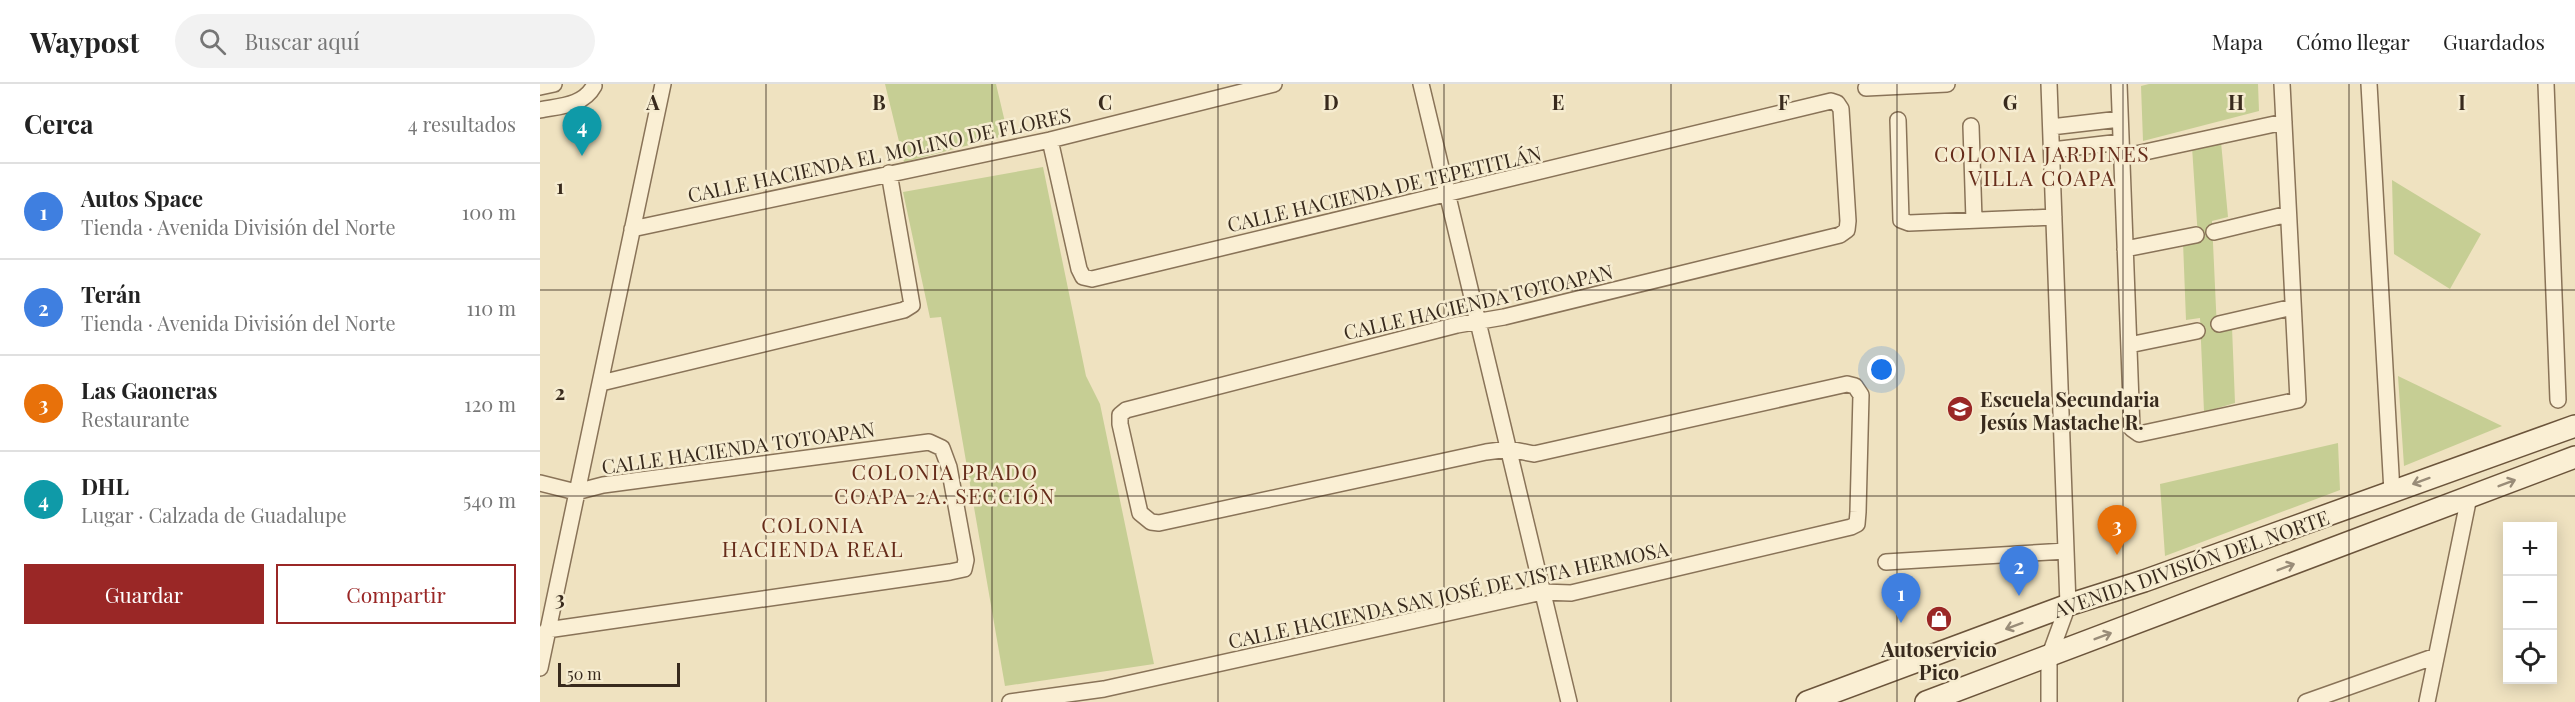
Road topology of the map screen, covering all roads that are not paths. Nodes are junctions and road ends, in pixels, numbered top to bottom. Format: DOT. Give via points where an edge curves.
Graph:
graph roads {
  1 [pos="554,84"];
  2 [pos="663,84"];
  3 [pos="1274,84"];
  4 [pos="1421,84"];
  5 [pos="1947,84"];
  6 [pos="2049,84"];
  7 [pos="2119,84"];
  8 [pos="2282,84"];
  9 [pos="2369,84"];
  10 [pos="2546,84"];
  11 [pos="595,85"];
  12 [pos="540,87"];
  13 [pos="1866,88"];
  14 [pos="540,110"];
  15 [pos="2120,119"];
  16 [pos="1898,120"];
  17 [pos="2284,122"];
  18 [pos="1971,126"];
  19 [pos="2051,127"];
  20 [pos="1050,140"];
  21 [pos="2121,149"];
  22 [pos="2052,150"];
  23 [pos="889,173"];
  24 [pos="1447,196"];
  25 [pos="2288,214"];
  26 [pos="2054,217"];
  27 [pos="1974,220"];
  28 [pos="632,229"];
  29 [pos="2214,232"];
  30 [pos="1840,235"];
  31 [pos="2196,235"];
  32 [pos="2125,249"];
  33 [pos="2293,307"];
  34 [pos="1478,321"];
  35 [pos="2219,324"];
  36 [pos="2197,331"];
  37 [pos="2128,345"];
  38 [pos="601,383"];
  39 [pos="2558,400"];
  40 [pos="2575,426"];
  41 [pos="1509,449"];
  42 [pos="2575,457"];
  43 [pos="540,483"];
  44 [pos="576,492"];
  45 [pos="2392,492"];
  46 [pos="2469,497"];
  47 [pos="2066,551"];
  48 [pos="1886,562"];
  49 [pos="1542,592"];
  50 [pos="2068,605"];
  51 [pos="546,630"];
  52 [pos="2436,656"];
  53 [pos="2049,657"];
  54 [pos="540,668"];
  55 [pos="1106,695"];
  56 [pos="1058,699"];
  57 [pos="1010,702"];
  58 [pos="1569,702"];
  59 [pos="1807,702"];
  60 [pos="1926,702"];
  61 [pos="2049,702"];
  62 [pos="2306,702"];
  63 [pos="2427,702"];
  1 -- 12 [label="street"];
  2 -- 28 [label="street"];
  3 -- 20 [label="street, CALLE HACIENDA EL MOLINO DE FLORES"];
  4 -- 24 [label="street"];
  5 -- 13 [label="street"];
  6 -- 19 [label="street"];
  7 -- 15 [label="street"];
  8 -- 17 [label="street"];
  9 -- 45 [label="street"];
  10 -- 39 [label="street"];
  11 -- 14 [label="street" via="576,102"];
  15 -- 19 [label="street"];
  15 -- 21 [label="street"];
  16 -- 27 [label="street" via="1901,220"];
  17 -- 21 [label="street"];
  17 -- 25 [label="street"];
  18 -- 27 [label="street"];
  19 -- 22 [label="street"];
  20 -- 23 [label="street, CALLE HACIENDA EL MOLINO DE FLORES"];
  20 -- 24 [label="street, CALLE HACIENDA DE TEPETITLÁN" via="1079,269 1083,277 1092,279"];
  21 -- 22 [label="street"];
  21 -- 32 [label="street"];
  22 -- 26 [label="street"];
  23 -- 28 [label="street, CALLE HACIENDA EL MOLINO DE FLORES"];
  23 -- 38 [label="street" via="912,304 903,310"];
  24 -- 30 [label="street, CALLE HACIENDA DE TEPETITLÁN" via="1831,101 1841,109 1848,221 1847,230"];
  24 -- 34 [label="street"];
  25 -- 29 [label="street"];
  25 -- 33 [label="street"];
  26 -- 27 [label="street"];
  26 -- 47 [label="street"];
  28 -- 38 [label="street"];
  30 -- 34 [label="street, CALLE HACIENDA TOTOAPAN"];
  31 -- 32 [label="street"];
  32 -- 37 [label="street"];
  33 -- 35 [label="street"];
  33 -- 37 [label="street" via="2299,390 2298,400 2290,403 2139,434 2132,429"];
  34 -- 41 [label="street"];
  34 -- 41 [label="street, CALLE HACIENDA TOTOAPAN" via="1126,410 1120,415 1120,424 1140,513 1151,522"];
  36 -- 37 [label="street"];
  38 -- 44 [label="street"];
  40 -- 45 [label="main road, AVENIDA DIVISIÓN DEL NORTE, one-way"];
  41 -- 49 [label="street"];
  41 -- 49 [label="street, CALLE HACIENDA SAN JOSÉ DE VISTA HERMOSA" via="1534,454 1847,384 1855,386 1861,395 1857,524 1571,593"];
  46 -- 42 [label="main road, AVENIDA DIVISIÓN DEL NORTE, one-way"];
  43 -- 44 [label="street, CALLE HACIENDA TOTOAPAN"];
  44 -- 51 [label="street"];
  44 -- 51 [label="street, CALLE HACIENDA TOTOAPAN" via="603,485 929,442 942,448 950,467 966,560 964,569"];
  45 -- 50 [label="main road, AVENIDA DIVISIÓN DEL NORTE"];
  46 -- 52 [label="street"];
  53 -- 46 [label="main road, AVENIDA DIVISIÓN DEL NORTE, one-way"];
  47 -- 48 [label="street"];
  47 -- 50 [label="street"];
  49 -- 55 [label="street, CALLE HACIENDA SAN JOSÉ DE VISTA HERMOSA"];
  49 -- 58 [label="street"];
  50 -- 53 [label="street"];
  50 -- 59 [label="main road, AVENIDA DIVISIÓN DEL NORTE, one-way"];
  51 -- 54 [label="street"];
  52 -- 62 [label="street"];
  52 -- 63 [label="street"];
  53 -- 60 [label="main road, AVENIDA DIVISIÓN DEL NORTE"];
  53 -- 61 [label="street"];
  55 -- 56 [label="street, CALLE HACIENDA SAN JOSÉ DE VISTA HERMOSA"];
  56 -- 57 [label="street, CALLE HACIENDA SAN JOSÉ DE VISTA HERMOSA"];
}
